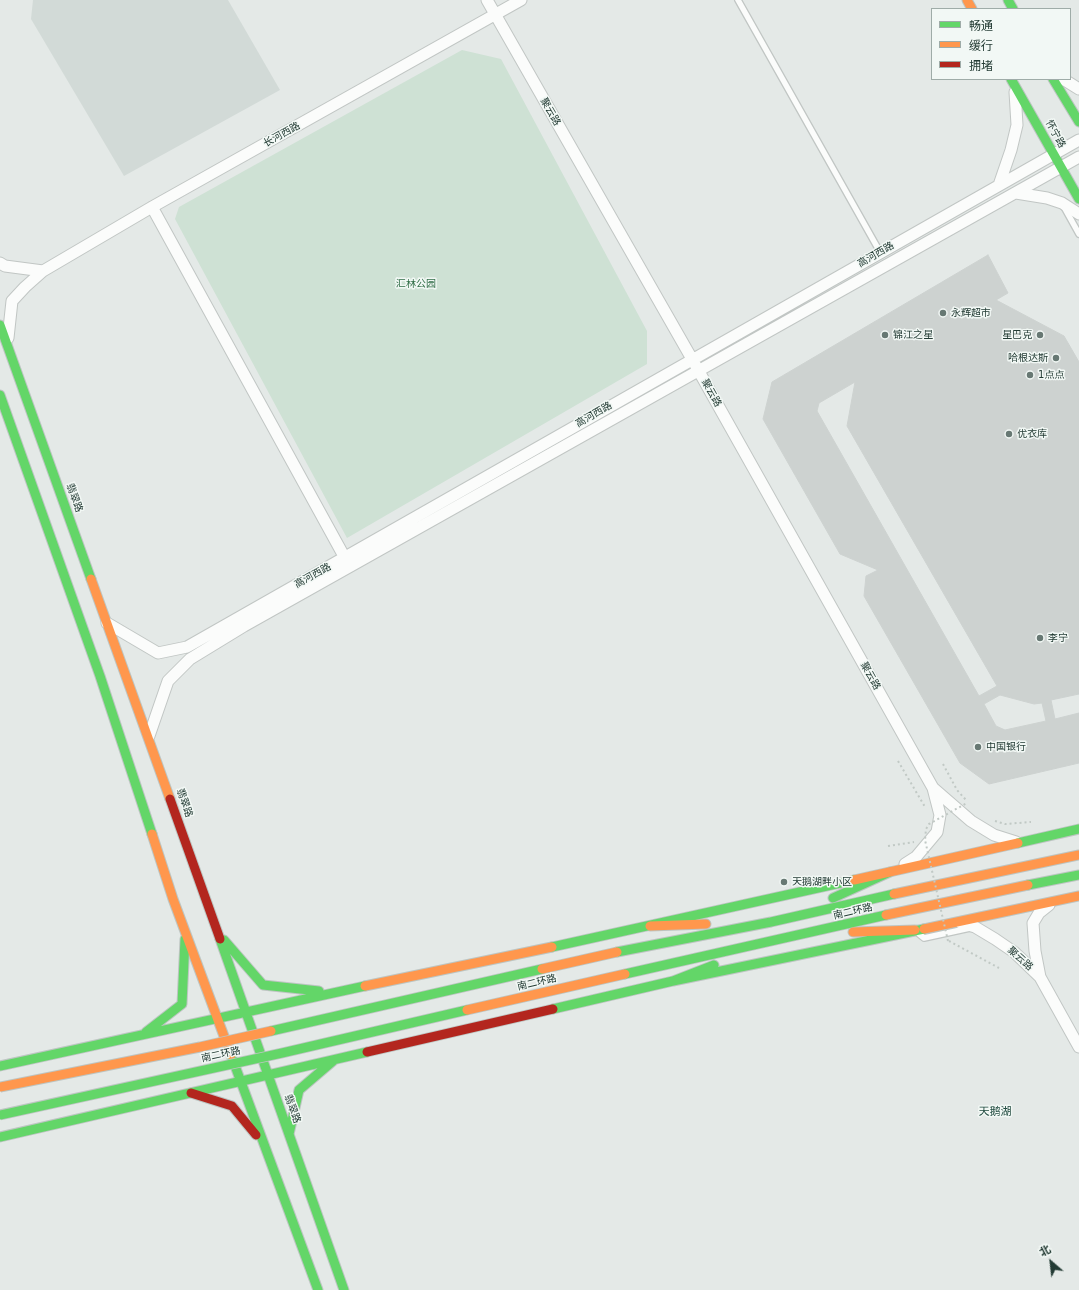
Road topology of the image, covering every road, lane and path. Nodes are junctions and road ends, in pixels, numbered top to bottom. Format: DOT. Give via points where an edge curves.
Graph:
graph roads {
  1 [pos="487,0"];
  2 [pos="521,0"];
  3 [pos="738,0"];
  4 [pos="495,15"];
  5 [pos="1054,80"];
  6 [pos="1064,80"];
  7 [pos="1013,82"];
  8 [pos="1079,89"];
  9 [pos="1079,122"];
  10 [pos="1079,140"];
  11 [pos="1053,154"];
  12 [pos="1079,157"];
  13 [pos="1061,168"];
  14 [pos="999,185"];
  15 [pos="1016,193"];
  16 [pos="1079,199"];
  17 [pos="1062,204"];
  18 [pos="152,207"];
  19 [pos="1079,214"];
  20 [pos="1079,234"];
  21 [pos="880,252"];
  22 [pos="0,263"];
  23 [pos="43,271"];
  24 [pos="0,325"];
  25 [pos="7,345"];
  26 [pos="692,359"];
  27 [pos="699,372"];
  28 [pos="0,396"];
  29 [pos="345,558"];
  30 [pos="107,623"];
  31 [pos="148,737"];
  32 [pos="898,761"];
  33 [pos="943,764"];
  34 [pos="933,788"];
  35 [pos="968,803"];
  36 [pos="972,806"];
  37 [pos="926,808"];
  38 [pos="991,819"];
  39 [pos="1031,822"];
  40 [pos="1079,829"];
  41 [pos="925,840"];
  42 [pos="1018,843"];
  43 [pos="888,846"];
  44 [pos="1079,855"];
  45 [pos="890,872"];
  46 [pos="1079,875"];
  47 [pos="1079,896"];
  48 [pos="1054,905"];
  49 [pos="793,916"];
  50 [pos="956,921"];
  51 [pos="771,922"];
  52 [pos="650,926"];
  53 [pos="978,926"];
  54 [pos="185,930"];
  55 [pos="914,930"];
  56 [pos="217,931"];
  57 [pos="802,934"];
  58 [pos="785,938"];
  59 [pos="999,968"];
  60 [pos="1040,977"];
  61 [pos="674,981"];
  62 [pos="336,993"];
  63 [pos="246,1012"];
  64 [pos="218,1018"];
  65 [pos="143,1035"];
  66 [pos="1079,1047"];
  67 [pos="336,1059"];
  68 [pos="0,1066"];
  69 [pos="268,1075"];
  70 [pos="241,1081"];
  71 [pos="0,1087"];
  72 [pos="190,1093"];
  73 [pos="0,1116"];
  74 [pos="289,1134"];
  75 [pos="0,1137"];
  76 [pos="265,1146"];
  77 [pos="318,1290"];
  78 [pos="344,1290"];
  1 -- 4 [label="street, 聚云路"];
  2 -- 4 [label="street, 长河西路"];
  3 -- 21 [label="lane"];
  4 -- 18 [label="street, 长河西路"];
  4 -- 26 [label="street, 聚云路"];
  5 -- 9 [label="main road"];
  6 -- 8 [label="street"];
  7 -- 11 [label="main road, 怀宁路"];
  7 -- 14 [label="street" via="1017,125"];
  10 -- 11 [label="street, 高河西路"];
  11 -- 13 [label="main road, 怀宁路"];
  11 -- 14 [label="street, 高河西路"];
  12 -- 13 [label="street, 高河西路"];
  13 -- 15 [label="street, 高河西路"];
  13 -- 16 [label="main road, 怀宁路"];
  14 -- 21 [label="street, 高河西路"];
  15 -- 17 [label="street" via="1047,198"];
  15 -- 27 [label="street, 高河西路"];
  17 -- 19 [label="street"];
  17 -- 20 [label="lane"];
  18 -- 23 [label="street, 长河西路"];
  18 -- 29 [label="street"];
  21 -- 26 [label="street, 高河西路"];
  22 -- 23 [label="street" via="5,266"];
  23 -- 25 [label="street, 长河西路" via="12,301"];
  24 -- 25 [label="main road, 翡翠路"];
  25 -- 30 [label="main road, 翡翠路"];
  26 -- 27 [label="street, 聚云路"];
  26 -- 29 [label="street, 高河西路"];
  27 -- 31 [label="street, 高河西路" via="190,659 168,681"];
  27 -- 34 [label="street, 聚云路"];
  28 -- 54 [label="main road" via="100,676"];
  29 -- 30 [label="street, 高河西路" via="187,647 158,653"];
  30 -- 31 [label="main road, 翡翠路"];
  31 -- 56 [label="main road, 翡翠路"];
  32 -- 37 [label="path"];
  33 -- 35 [label="path" via="957,790"];
  34 -- 42 [label="street" via="970,821 994,835"];
  34 -- 45 [label="street" via="940,815 937,832 916,857"];
  35 -- 36 [label="path"];
  35 -- 41 [label="path, bridge" via="929,824"];
  38 -- 39 [label="path" via="1005,824"];
  40 -- 42 [label="main road"];
  41 -- 43 [label="path"];
  41 -- 59 [label="path, bridge" via="948,941"];
  42 -- 45 [label="main road"];
  44 -- 49 [label="main road, 南二环路"];
  45 -- 49 [label="main road"];
  45 -- 52 [label="main road"];
  46 -- 57 [label="main road, 南二环路"];
  47 -- 48 [label="main road"];
  48 -- 50 [label="main road"];
  48 -- 60 [label="street, 聚云路" via="1036,914 1033,923"];
  49 -- 51 [label="main road, 南二环路"];
  50 -- 53 [label="street, 聚云路"];
  50 -- 55 [label="main road"];
  51 -- 52 [label="main road"];
  51 -- 71 [label="main road, 南二环路, bridge" via="618,952 200,1047"];
  52 -- 62 [label="main road"];
  53 -- 55 [label="lane" via="924,938"];
  53 -- 60 [label="street, 聚云路" via="1014,952"];
  54 -- 64 [label="main road"];
  54 -- 65 [label="main road" via="182,1004"];
  55 -- 57 [label="main road"];
  55 -- 61 [label="main road"];
  56 -- 62 [label="main road" via="263,985"];
  56 -- 63 [label="main road, 翡翠路"];
  57 -- 58 [label="main road, 南二环路"];
  58 -- 61 [label="main road"];
  58 -- 73 [label="main road, 南二环路, bridge"];
  60 -- 66 [label="street, 聚云路"];
  61 -- 67 [label="main road"];
  62 -- 63 [label="main road"];
  63 -- 64 [label="main road"];
  63 -- 69 [label="main road, 翡翠路"];
  64 -- 65 [label="main road"];
  64 -- 70 [label="main road"];
  65 -- 68 [label="main road"];
  67 -- 69 [label="main road"];
  67 -- 74 [label="main road" via="300,1090"];
  69 -- 70 [label="main road"];
  69 -- 74 [label="main road, 翡翠路"];
  70 -- 72 [label="main road"];
  70 -- 76 [label="main road"];
  72 -- 75 [label="main road"];
  72 -- 76 [label="main road" via="232,1106"];
  74 -- 78 [label="main road, 翡翠路"];
  76 -- 77 [label="main road"];
}
